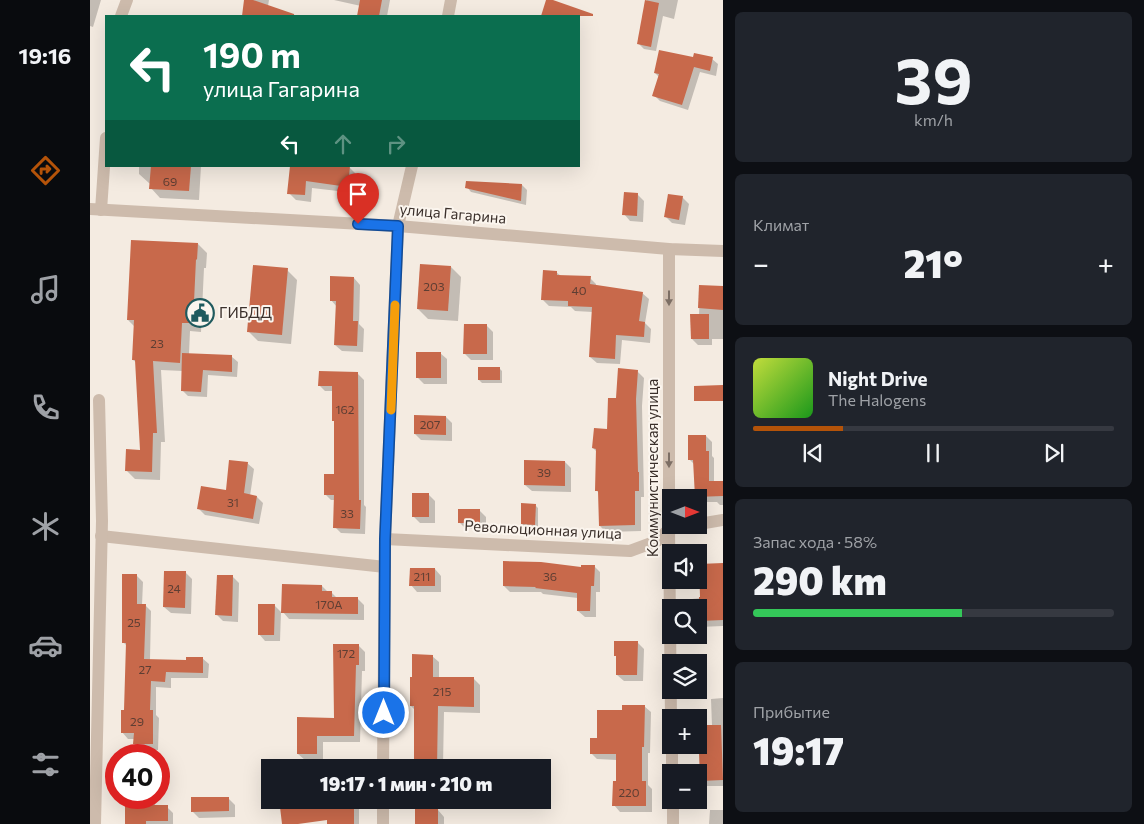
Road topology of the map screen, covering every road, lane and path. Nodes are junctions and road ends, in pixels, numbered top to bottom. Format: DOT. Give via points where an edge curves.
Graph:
graph roads {
  1 [pos="127,0"];
  2 [pos="452,0"];
  3 [pos="121,15"];
  4 [pos="448,15"];
  5 [pos="105,145"];
  6 [pos="412,167"];
  7 [pos="96,210"];
  8 [pos="398,226"];
  9 [pos="670,249"];
  10 [pos="723,251"];
  11 [pos="99,400"];
  12 [pos="669,489"];
  13 [pos="96,520"];
  14 [pos="723,520"];
  15 [pos="708,522"];
  16 [pos="664,534"];
  17 [pos="669,534"];
  18 [pos="101,536"];
  19 [pos="385,539"];
  20 [pos="385,567"];
  21 [pos="672,709"];
  22 [pos="384,759"];
  23 [pos="383,809"];
  24 [pos="673,809"];
  25 [pos="95,824"];
  26 [pos="383,824"];
  27 [pos="673,824"];
  1 -- 3 [label="street"];
  2 -- 4 [label="street"];
  5 -- 7 [label="street"];
  6 -- 8 [label="street"];
  7 -- 8 [label="street, улица Гагарина"];
  8 -- 9 [label="street, улица Гагарина"];
  8 -- 19 [label="street"];
  9 -- 10 [label="street, улица Гагарина"];
  9 -- 12 [label="street, Коммунистическая улица, one-way"];
  11 -- 13 [label="street"];
  13 -- 18 [label="street"];
  14 -- 15 [label="street"];
  16 -- 19 [label="street, Революционная улица" via="656,541 630,550"];
  17 -- 21 [label="street, Коммунистическая улица"];
  18 -- 20 [label="street"];
  18 -- 25 [label="street"];
  19 -- 20 [label="street"];
  20 -- 22 [label="street"];
  23 -- 26 [label="street"];
  24 -- 27 [label="street"];
}
